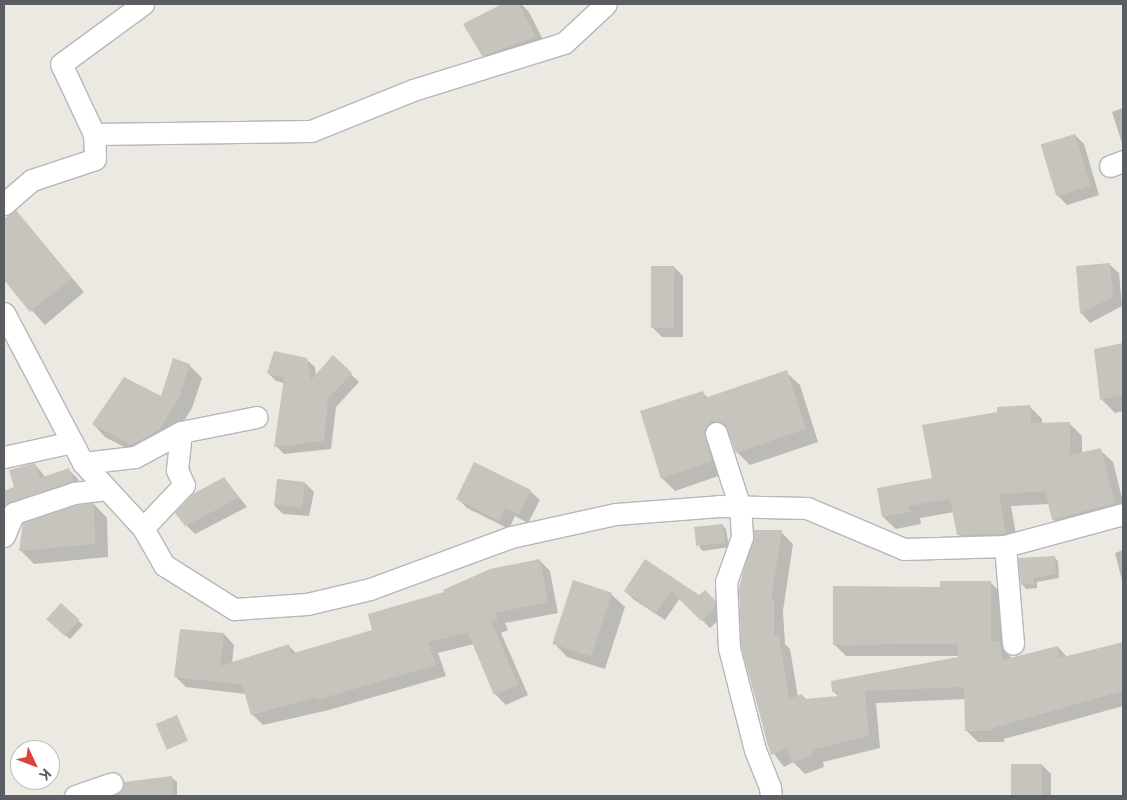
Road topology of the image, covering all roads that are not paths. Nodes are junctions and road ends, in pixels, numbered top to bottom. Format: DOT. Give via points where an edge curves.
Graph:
graph roads {
  1 [pos="143,4"];
  2 [pos="606,4"];
  3 [pos="94,134"];
  4 [pos="4,204"];
  5 [pos="4,314"];
  6 [pos="257,417"];
  7 [pos="181,432"];
  8 [pos="716,433"];
  9 [pos="72,442"];
  10 [pos="4,457"];
  11 [pos="83,463"];
  12 [pos="107,489"];
  13 [pos="740,507"];
  14 [pos="1123,514"];
  15 [pos="143,528"];
  16 [pos="4,536"];
  17 [pos="1005,546"];
  18 [pos="1013,644"];
  19 [pos="112,783"];
  20 [pos="74,796"];
  21 [pos="771,796"];
  1 -- 3 [label="street" via="61,64"];
  2 -- 3 [label="street" via="564,42 413,90 311,131"];
  3 -- 4 [label="street" via="95,159 32,180"];
  5 -- 9 [label="street"];
  6 -- 7 [label="street"];
  7 -- 11 [label="street" via="135,457"];
  7 -- 15 [label="street" via="177,470 184,485"];
  8 -- 13 [label="street"];
  9 -- 10 [label="street"];
  9 -- 11 [label="street"];
  11 -- 12 [label="street"];
  12 -- 15 [label="street"];
  12 -- 16 [label="street" via="74,493 14,513"];
  13 -- 15 [label="street" via="616,514 511,537 370,589 308,604 234,609 164,565"];
  13 -- 17 [label="street" via="807,508 904,549"];
  13 -- 21 [label="street" via="742,537 726,582 729,648 754,750"];
  14 -- 17 [label="street"];
  17 -- 18 [label="street"];
  19 -- 20 [label="street"];
}
